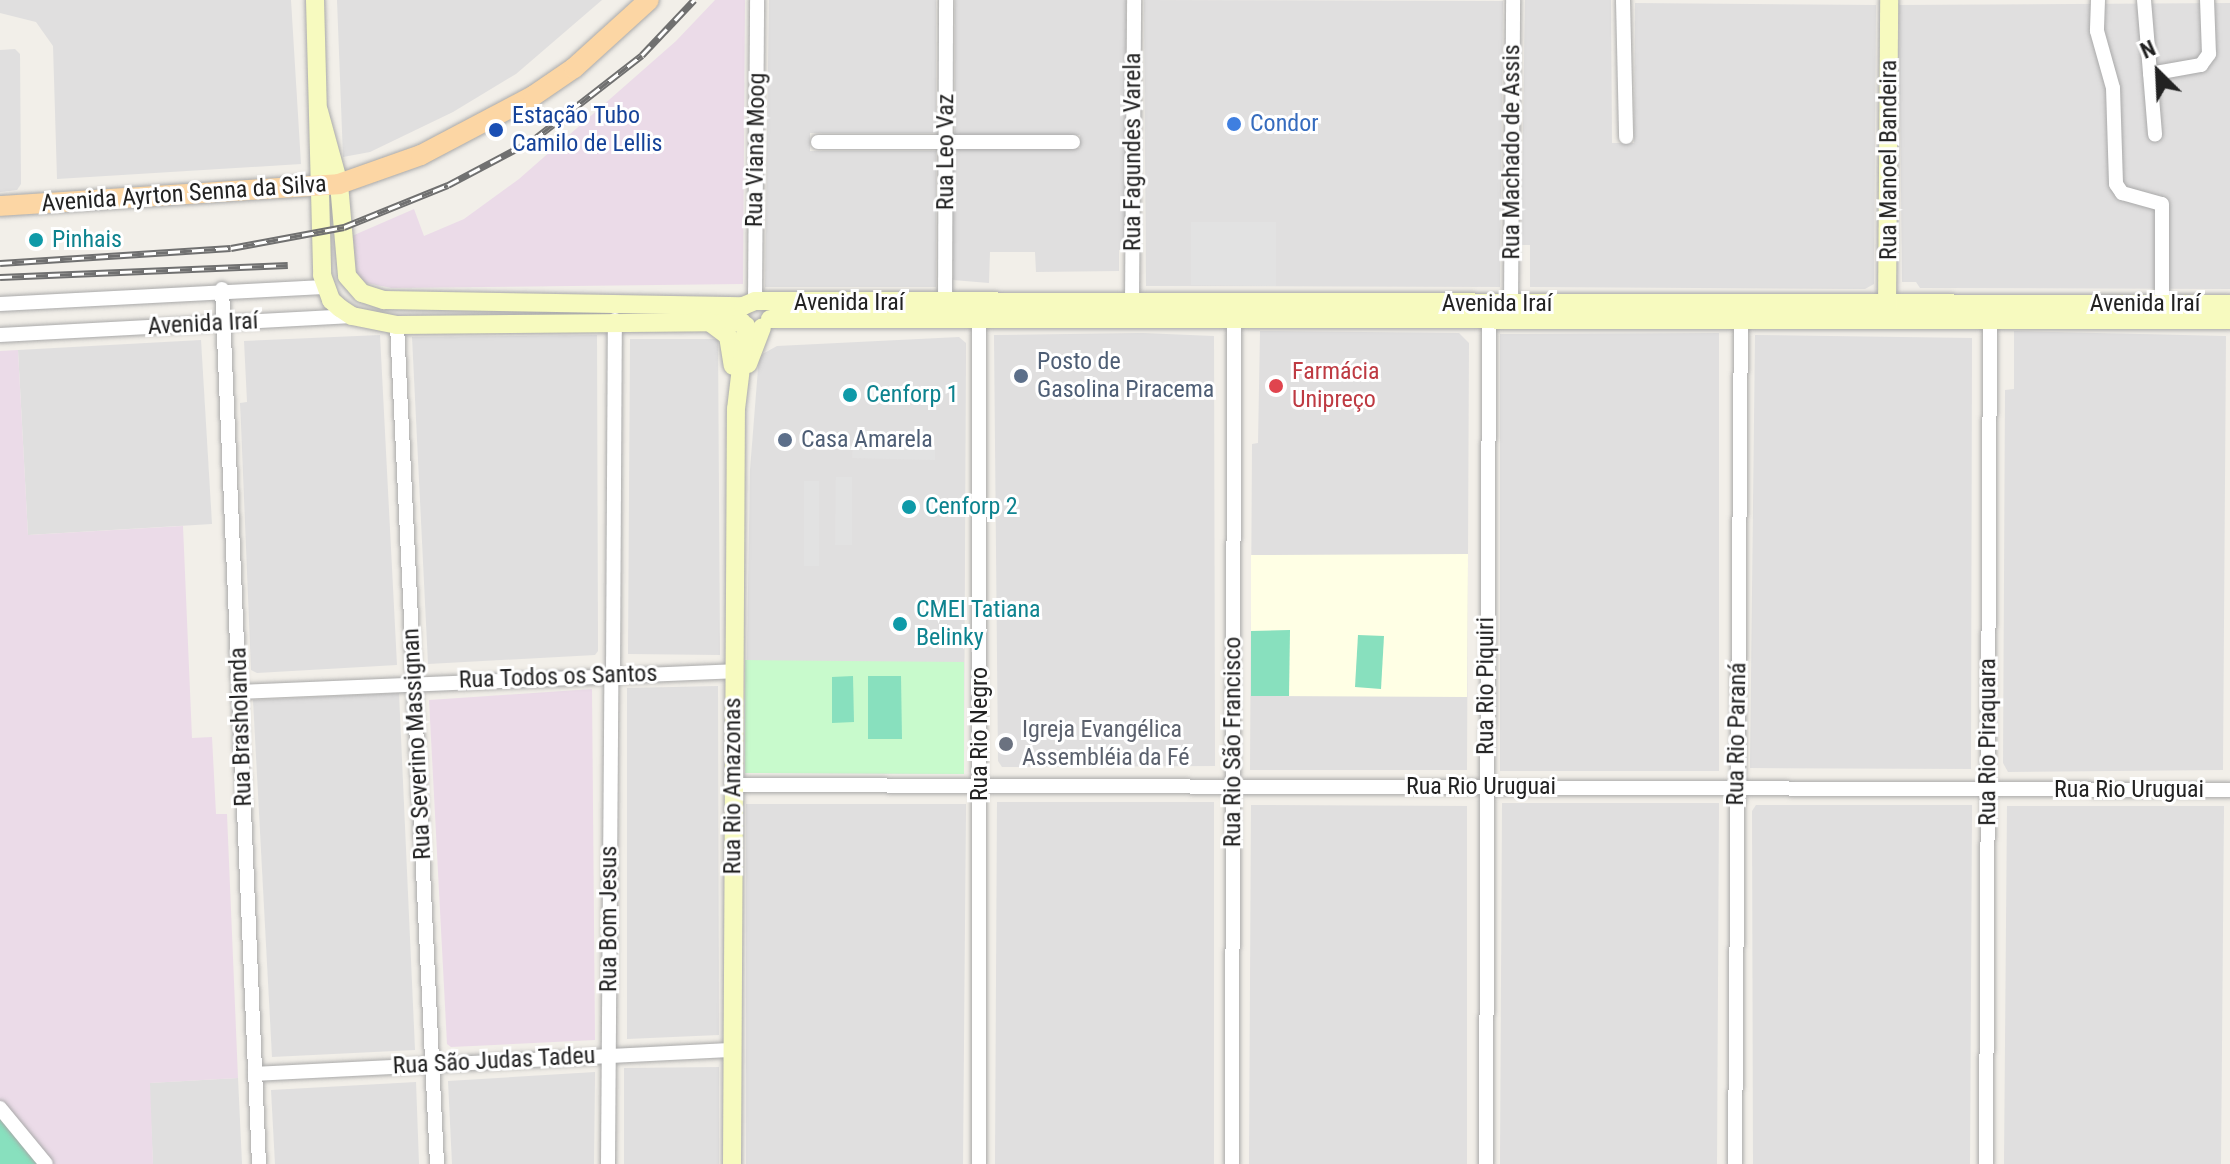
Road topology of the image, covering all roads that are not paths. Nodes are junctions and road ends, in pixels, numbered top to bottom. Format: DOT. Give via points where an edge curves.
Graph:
graph roads {
  1 [pos="315,0"];
  2 [pos="649,0"];
  3 [pos="757,0"];
  4 [pos="946,0"];
  5 [pos="1134,0"];
  6 [pos="1513,0"];
  7 [pos="1623,0"];
  8 [pos="1889,0"];
  9 [pos="2098,0"];
  10 [pos="2144,0"];
  11 [pos="2207,0"];
  12 [pos="2150,74"];
  13 [pos="319,111"];
  14 [pos="2155,135"];
  15 [pos="1626,137"];
  16 [pos="818,142"];
  17 [pos="946,142"];
  18 [pos="1073,142"];
  19 [pos="339,184"];
  20 [pos="316,186"];
  21 [pos="0,206"];
  22 [pos="324,287"];
  23 [pos="222,289"];
  24 [pos="0,304"];
  25 [pos="945,304"];
  26 [pos="1132,304"];
  27 [pos="1511,304"];
  28 [pos="2162,304"];
  29 [pos="2230,304"];
  30 [pos="980,311"];
  31 [pos="1265,311"];
  32 [pos="1489,312"];
  33 [pos="1705,312"];
  34 [pos="1741,312"];
  35 [pos="1887,312"];
  36 [pos="1927,312"];
  37 [pos="754,315"];
  38 [pos="352,316"];
  39 [pos="1234,319"];
  40 [pos="615,320"];
  41 [pos="1990,320"];
  42 [pos="2230,320"];
  43 [pos="708,321"];
  44 [pos="223,323"];
  45 [pos="397,325"];
  46 [pos="0,335"];
  47 [pos="736,409"];
  48 [pos="733,671"];
  49 [pos="612,675"];
  50 [pos="413,683"];
  51 [pos="239,692"];
  52 [pos="733,785"];
  53 [pos="980,786"];
  54 [pos="1486,787"];
  55 [pos="1736,787"];
  56 [pos="1233,788"];
  57 [pos="1988,790"];
  58 [pos="2230,790"];
  59 [pos="732,1050"];
  60 [pos="608,1055"];
  61 [pos="433,1062"];
  62 [pos="255,1074"];
  63 [pos="0,1108"];
  64 [pos="46,1164"];
  65 [pos="259,1164"];
  66 [pos="437,1164"];
  67 [pos="608,1164"];
  68 [pos="732,1164"];
  69 [pos="979,1164"];
  70 [pos="1232,1164"];
  71 [pos="1486,1164"];
  72 [pos="1735,1164"];
  73 [pos="1986,1164"];
  1 -- 13 [label="main road"];
  2 -- 19 [label="main road, Avenida Ayrton Senna da Silva" via="574,68 533,96 421,155"];
  3 -- 37 [label="street, Rua Viana Moog"];
  4 -- 17 [label="street, Rua Leo Vaz"];
  5 -- 26 [label="street, Rua Fagundes Varela"];
  6 -- 27 [label="street, Rua Machado de Assis"];
  7 -- 15 [label="street"];
  8 -- 35 [label="main road, Rua Manoel Bandeira"];
  9 -- 28 [label="street" via="2097,31 2113,88 2116,184 2122,193 2162,204"];
  10 -- 12 [label="street"];
  11 -- 12 [label="street" via="2209,54 2201,65"];
  12 -- 14 [label="street"];
  13 -- 19 [label="main road"];
  13 -- 20 [label="main road"];
  16 -- 17 [label="street"];
  17 -- 18 [label="street"];
  17 -- 25 [label="street, Rua Leo Vaz"];
  19 -- 20 [label="main road, Avenida Ayrton Senna da Silva"];
  19 -- 37 [label="main road, Avenida Iraí" via="347,276 362,293 384,300"];
  20 -- 21 [label="main road, Avenida Ayrton Senna da Silva"];
  20 -- 22 [label="main road"];
  22 -- 23 [label="street, Avenida Iraí"];
  22 -- 38 [label="main road"];
  23 -- 24 [label="street, Avenida Iraí"];
  23 -- 44 [label="street, Rua Brasholanda"];
  25 -- 30 [label="main road, Avenida Iraí"];
  25 -- 37 [label="main road, Avenida Iraí"];
  26 -- 30 [label="main road, Avenida Iraí"];
  26 -- 31 [label="main road, Avenida Iraí"];
  27 -- 32 [label="main road, Avenida Iraí"];
  27 -- 33 [label="main road, Avenida Iraí"];
  28 -- 29 [label="main road, Avenida Iraí"];
  28 -- 36 [label="main road, Avenida Iraí"];
  30 -- 37 [label="main road, Avenida Iraí"];
  30 -- 39 [label="main road, Avenida Iraí"];
  30 -- 53 [label="street, Rua Rio Negro"];
  31 -- 32 [label="main road, Avenida Iraí"];
  31 -- 39 [label="main road, Avenida Iraí"];
  32 -- 33 [label="main road, Avenida Iraí"];
  32 -- 54 [label="street, Rua Rio Piquiri"];
  33 -- 34 [label="main road, Avenida Iraí"];
  34 -- 35 [label="main road, Avenida Iraí"];
  34 -- 55 [label="street, Rua Rio Paraná"];
  35 -- 36 [label="main road, Avenida Iraí"];
  36 -- 41 [label="main road, Avenida Iraí"];
  37 -- 43 [label="main road, Avenida Iraí"];
  37 -- 47 [label="main road, Rua Rio Amazonas"];
  38 -- 44 [label="street, Avenida Iraí"];
  38 -- 45 [label="main road, Avenida Iraí"];
  39 -- 56 [label="street, Rua Rio São Francisco"];
  40 -- 43 [label="main road, Avenida Iraí"];
  40 -- 45 [label="main road, Avenida Iraí"];
  40 -- 49 [label="street, Rua Bom Jesus"];
  41 -- 42 [label="main road, Avenida Iraí"];
  41 -- 57 [label="street, Rua Rio Piraquara"];
  43 -- 47 [label="main road" via="728,336 732,348"];
  44 -- 46 [label="street, Avenida Iraí"];
  44 -- 51 [label="street, Rua Brasholanda"];
  45 -- 50 [label="street, Rua Severino Massignan"];
  47 -- 48 [label="main road, Rua Rio Amazonas"];
  48 -- 49 [label="street, Rua Todos os Santos"];
  48 -- 52 [label="main road, Rua Rio Amazonas"];
  49 -- 50 [label="street, Rua Todos os Santos"];
  49 -- 60 [label="street, Rua Bom Jesus"];
  50 -- 51 [label="street, Rua Todos os Santos"];
  50 -- 61 [label="street, Rua Severino Massignan"];
  51 -- 62 [label="street, Rua Brasholanda"];
  52 -- 53 [label="street, Rua Rio Uruguai"];
  52 -- 59 [label="main road, Rua Rio Amazonas"];
  53 -- 56 [label="street, Rua Rio Uruguai"];
  53 -- 69 [label="street, Rua Rio Negro"];
  54 -- 55 [label="street, Rua Rio Uruguai"];
  54 -- 56 [label="street, Rua Rio Uruguai"];
  54 -- 71 [label="street, Rua Rio Piquiri"];
  55 -- 57 [label="street, Rua Rio Uruguai"];
  55 -- 72 [label="street, Rua Rio Paraná"];
  56 -- 70 [label="street, Rua Rio São Francisco"];
  57 -- 58 [label="street, Rua Rio Uruguai"];
  57 -- 73 [label="street, Rua Rio Piraquara"];
  59 -- 60 [label="street, Rua São Judas Tadeu"];
  59 -- 68 [label="main road, Rua Rio Amazonas"];
  60 -- 61 [label="street, Rua São Judas Tadeu"];
  60 -- 67 [label="street, Rua Bom Jesus"];
  61 -- 62 [label="street, Rua São Judas Tadeu"];
  61 -- 66 [label="street, Rua Severino Massignan"];
  62 -- 65 [label="street, Rua Brasholanda"];
  63 -- 64 [label="street"];
}
